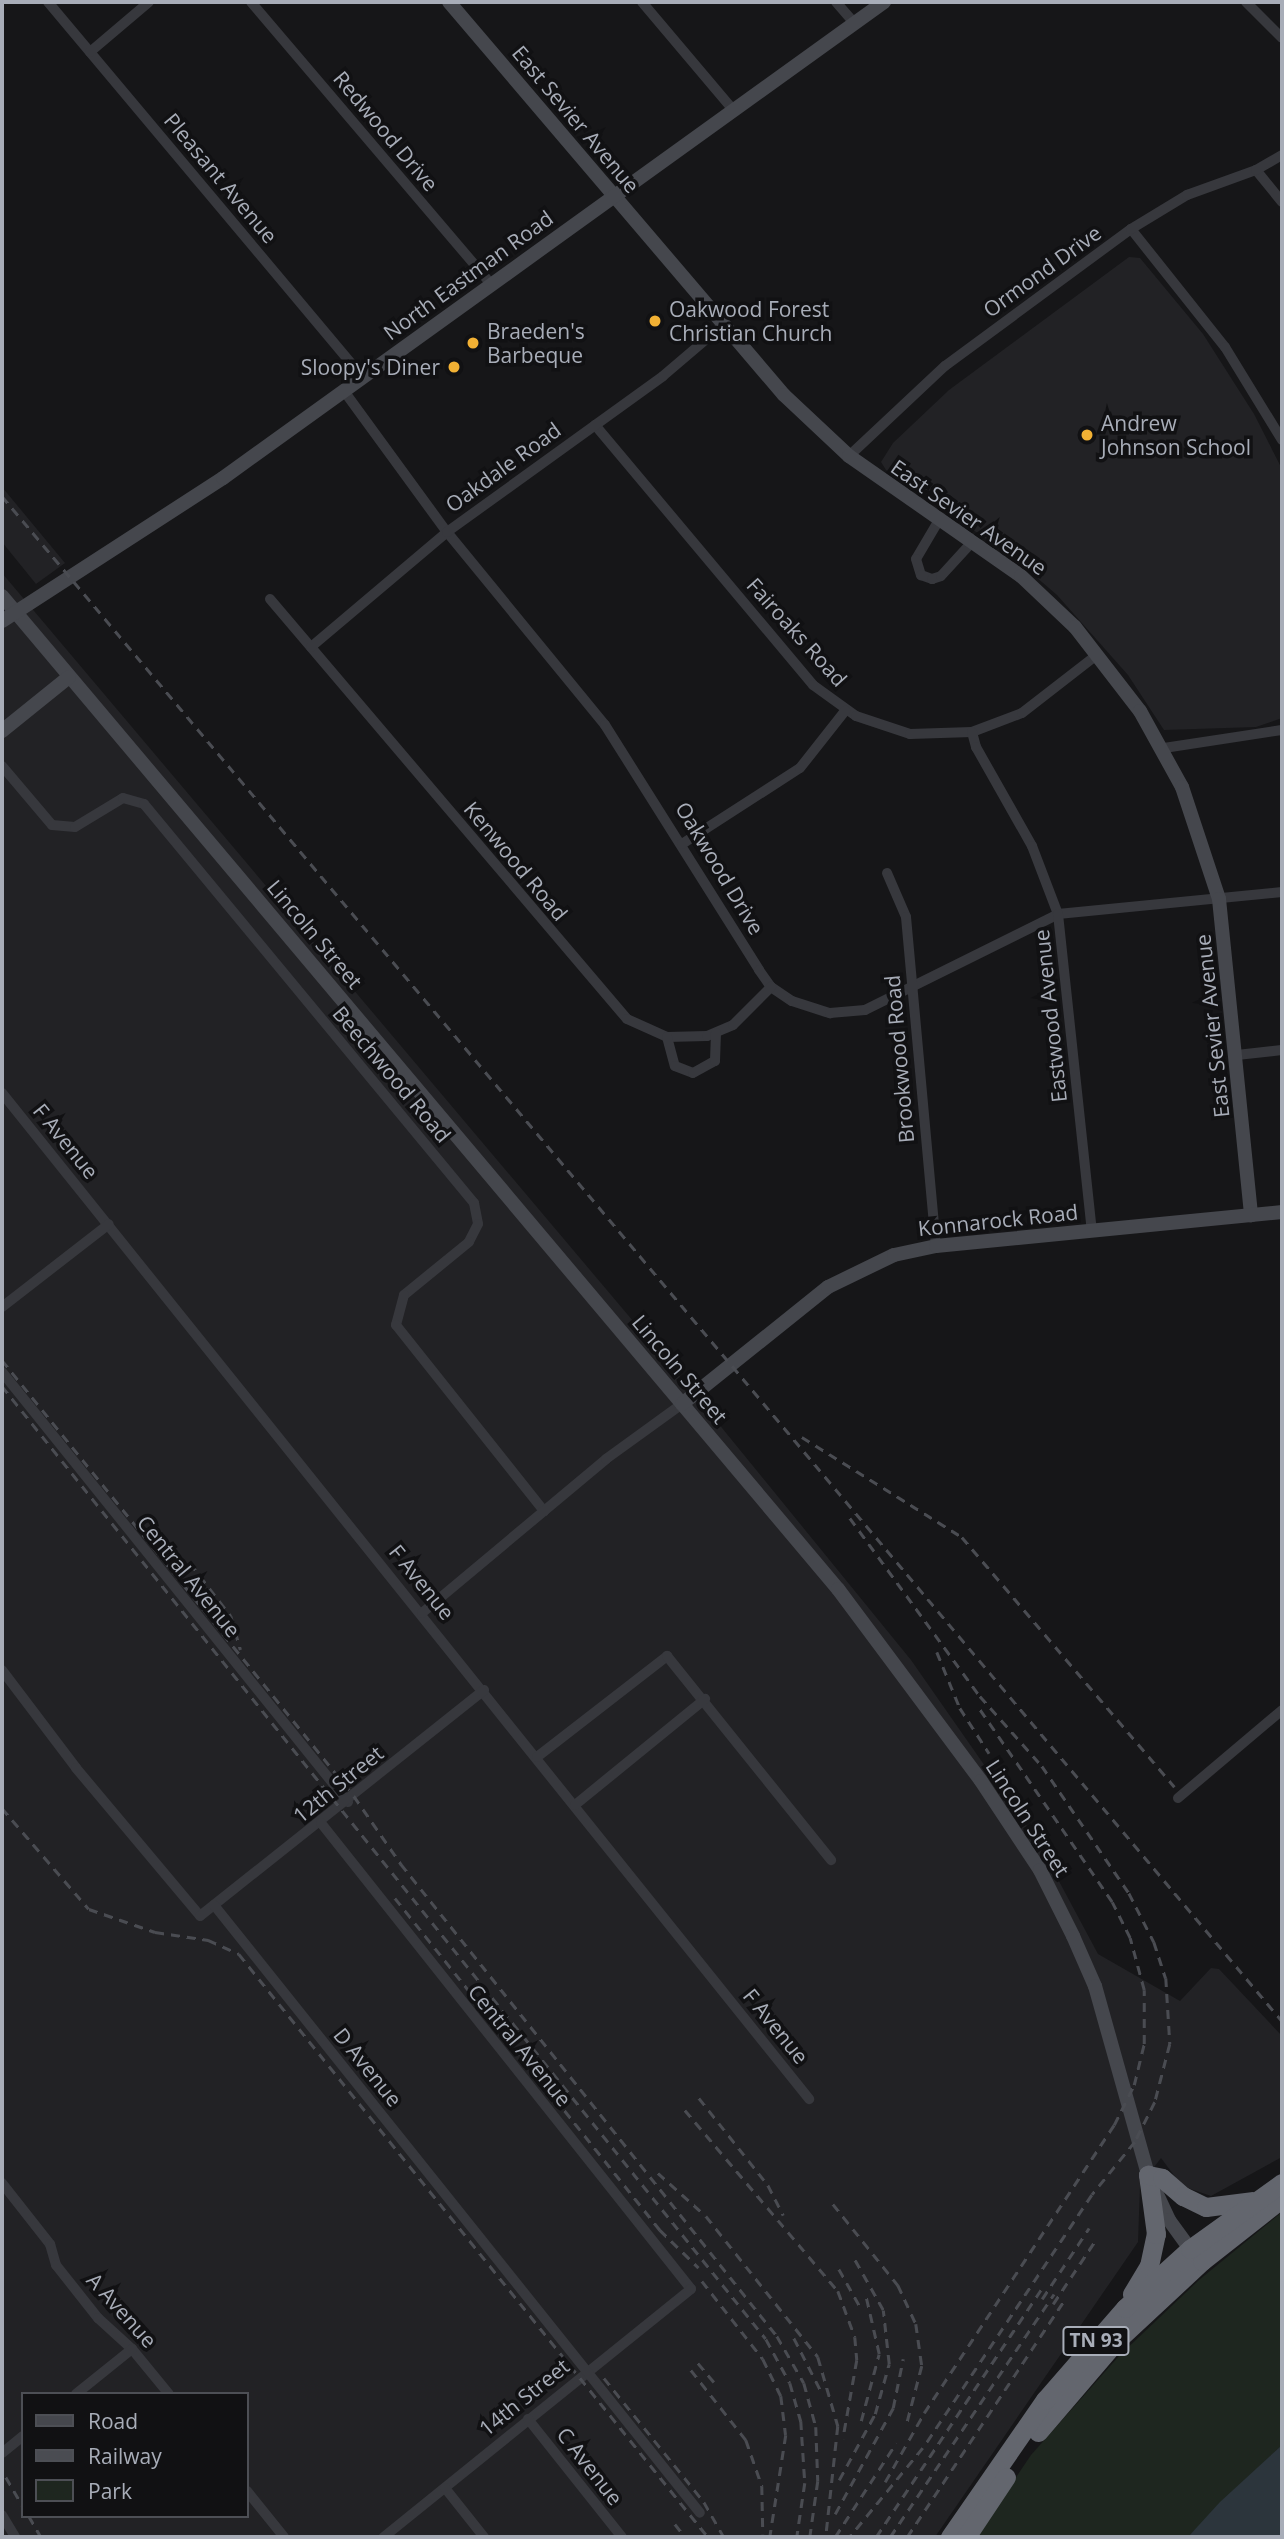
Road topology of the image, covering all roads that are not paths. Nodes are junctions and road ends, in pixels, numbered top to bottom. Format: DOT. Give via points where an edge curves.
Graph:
graph roads {
  1 [pos="48,2"];
  2 [pos="149,2"];
  3 [pos="251,2"];
  4 [pos="449,2"];
  5 [pos="642,2"];
  6 [pos="836,2"];
  7 [pos="884,2"];
  8 [pos="1247,2"];
  9 [pos="854,23"];
  10 [pos="1282,38"];
  11 [pos="90,52"];
  12 [pos="734,111"];
  13 [pos="1282,155"];
  14 [pos="1256,170"];
  15 [pos="614,196"];
  16 [pos="1282,202"];
  17 [pos="1131,229"];
  18 [pos="491,284"];
  19 [pos="723,326"];
  20 [pos="367,375"];
  21 [pos="344,391"];
  22 [pos="594,425"];
  23 [pos="1282,440"];
  24 [pos="849,456"];
  25 [pos="940,520"];
  26 [pos="447,532"];
  27 [pos="973,541"];
  28 [pos="2,596"];
  29 [pos="270,599"];
  30 [pos="2,621"];
  31 [pos="311,647"];
  32 [pos="1098,654"];
  33 [pos="69,677"];
  34 [pos="845,711"];
  35 [pos="1282,730"];
  36 [pos="2,731"];
  37 [pos="972,732"];
  38 [pos="1164,748"];
  39 [pos="2,766"];
  40 [pos="682,844"];
  41 [pos="887,873"];
  42 [pos="1282,892"];
  43 [pos="1219,899"];
  44 [pos="1058,914"];
  45 [pos="771,987"];
  46 [pos="912,990"];
  47 [pos="716,1033"];
  48 [pos="667,1037"];
  49 [pos="1282,1050"];
  50 [pos="1237,1055"];
  51 [pos="2,1093"];
  52 [pos="1282,1212"];
  53 [pos="1251,1215"];
  54 [pos="109,1224"];
  55 [pos="1092,1231"];
  56 [pos="936,1246"];
  57 [pos="2,1307"];
  58 [pos="2,1372"];
  59 [pos="682,1404"];
  60 [pos="544,1511"];
  61 [pos="422,1612"];
  62 [pos="2,1670"];
  63 [pos="484,1690"];
  64 [pos="705,1699"];
  65 [pos="1282,1710"];
  66 [pos="537,1757"];
  67 [pos="1178,1798"];
  68 [pos="348,1802"];
  69 [pos="575,1805"];
  70 [pos="321,1823"];
  71 [pos="831,1860"];
  72 [pos="214,1905"];
  73 [pos="809,2099"];
  74 [pos="1149,2175"];
  75 [pos="2,2183"];
  76 [pos="1282,2183"];
  77 [pos="1282,2198"];
  78 [pos="1256,2200"];
  79 [pos="1196,2255"];
  80 [pos="691,2289"];
  81 [pos="1125,2308"];
  82 [pos="132,2348"];
  83 [pos="587,2371"];
  84 [pos="78,2392"];
  85 [pos="167,2392"];
  86 [pos="528,2419"];
  87 [pos="21,2438"];
  88 [pos="2,2453"];
  89 [pos="444,2488"];
  90 [pos="248,2492"];
  91 [pos="700,2513"];
  92 [pos="2,2515"];
  93 [pos="15,2537"];
  94 [pos="284,2537"];
  95 [pos="384,2537"];
  96 [pos="484,2537"];
  97 [pos="622,2537"];
  98 [pos="950,2537"];
  99 [pos="966,2537"];
  1 -- 11 [label="street, Pleasant Avenue"];
  2 -- 11 [label="street"];
  3 -- 18 [label="street, Redwood Drive"];
  4 -- 15 [label="main road, East Sevier Avenue"];
  5 -- 12 [label="street"];
  6 -- 9 [label="street"];
  7 -- 9 [label="main road, North Eastman Road"];
  8 -- 10 [label="street"];
  9 -- 12 [label="main road, North Eastman Road"];
  11 -- 20 [label="street, Pleasant Avenue" via="355,368"];
  12 -- 15 [label="main road, North Eastman Road"];
  13 -- 14 [label="street, Ormond Drive"];
  14 -- 16 [label="street"];
  14 -- 17 [label="street, Ormond Drive" via="1187,195"];
  15 -- 18 [label="main road, North Eastman Road"];
  15 -- 19 [label="main road, East Sevier Avenue"];
  17 -- 23 [label="street" via="1225,347"];
  17 -- 24 [label="street, Ormond Drive" via="945,366"];
  18 -- 20 [label="main road, North Eastman Road"];
  19 -- 22 [label="street, Oakdale Road"];
  19 -- 24 [label="main road, East Sevier Avenue" via="784,395"];
  20 -- 21 [label="main road, North Eastman Road"];
  21 -- 26 [label="street, Oakwood Drive"];
  21 -- 30 [label="main road, North Eastman Road" via="117,550"];
  22 -- 26 [label="street, Oakdale Road"];
  22 -- 34 [label="street, Fairoaks Road" via="813,685"];
  24 -- 25 [label="main road, East Sevier Avenue"];
  25 -- 27 [label="main road, East Sevier Avenue"];
  25 -- 27 [label="street" via="916,559 921,575 942,576"];
  26 -- 31 [label="street, Oakdale Road"];
  26 -- 40 [label="street, Oakwood Drive" via="605,725"];
  27 -- 32 [label="main road, East Sevier Avenue" via="1054,605"];
  28 -- 33 [label="main road, Lincoln Street"];
  29 -- 31 [label="street, Kenwood Road"];
  31 -- 48 [label="street, Kenwood Road" via="614,1006 635,1025"];
  32 -- 37 [label="street, Fairoaks Road" via="1022,713"];
  32 -- 38 [label="main road, East Sevier Avenue"];
  33 -- 36 [label="main road"];
  33 -- 59 [label="main road, Lincoln Street"];
  34 -- 37 [label="street, Fairoaks Road" via="910,734"];
  34 -- 40 [label="street" via="800,768"];
  35 -- 38 [label="street"];
  37 -- 44 [label="street, Eastwood Avenue" via="975,747 1032,846"];
  38 -- 43 [label="main road, East Sevier Avenue" via="1196,824"];
  39 -- 60 [label="street, Beechwood Road" via="52,825 75,827 123,798 144,804 474,1203 478,1224 469,1242 404,1295 396,1325"];
  40 -- 45 [label="street, Oakwood Drive"];
  41 -- 46 [label="street, Brookwood Road" via="906,917"];
  42 -- 43 [label="street, Oakwood Drive"];
  43 -- 44 [label="street, Oakwood Drive"];
  43 -- 50 [label="main road, East Sevier Avenue"];
  44 -- 46 [label="street, Oakwood Drive"];
  44 -- 55 [label="street, Eastwood Avenue"];
  45 -- 46 [label="street, Oakwood Drive" via="813,1010 830,1013 866,1010"];
  45 -- 47 [label="street, Kenwood Road" via="745,1015"];
  46 -- 56 [label="street, Brookwood Road"];
  47 -- 48 [label="street, Kenwood Road"];
  47 -- 48 [label="street" via="715,1061 693,1073 675,1066"];
  49 -- 50 [label="street"];
  50 -- 53 [label="main road, East Sevier Avenue"];
  51 -- 54 [label="street, F Avenue"];
  52 -- 53 [label="main road, Konnarock Road"];
  53 -- 55 [label="main road, Konnarock Road"];
  54 -- 57 [label="street"];
  54 -- 61 [label="street, F Avenue"];
  55 -- 56 [label="main road, Konnarock Road"];
  56 -- 59 [label="main road, Konnarock Road" via="882,1260 828,1287"];
  58 -- 68 [label="street, Central Avenue"];
  59 -- 60 [label="street"];
  59 -- 74 [label="main road, Lincoln Street" via="838,1589 1032,1857 1089,1973"];
  60 -- 61 [label="street"];
  61 -- 63 [label="street, F Avenue"];
  62 -- 72 [label="street" via="76,1768 200,1916"];
  63 -- 66 [label="street, F Avenue"];
  63 -- 68 [label="street, 12th Street"];
  64 -- 66 [label="street" via="667,1656"];
  64 -- 69 [label="street"];
  64 -- 71 [label="street"];
  65 -- 67 [label="street"];
  66 -- 69 [label="street, F Avenue"];
  68 -- 70 [label="street, 12th Street"];
  69 -- 73 [label="street, F Avenue"];
  70 -- 72 [label="street, 12th Street"];
  70 -- 80 [label="street, Central Avenue"];
  72 -- 83 [label="street, D Avenue"];
  74 -- 78 [label="highway" via="1162,2178 1206,2207"];
  74 -- 79 [label="main road, Lincoln Street" via="1169,2220"];
  74 -- 81 [label="highway" via="1157,2216 1153,2251"];
  75 -- 82 [label="street, A Avenue" via="50,2244 56,2264 98,2318"];
  76 -- 78 [label="highway, TN 93"];
  77 -- 79 [label="highway, TN 93"];
  78 -- 79 [label="highway, TN 93"];
  79 -- 81 [label="highway, TN 93"];
  79 -- 99 [label="highway, TN 93" via="1067,2393"];
  80 -- 83 [label="street, 14th Street"];
  81 -- 98 [label="highway, TN 93" via="1045,2400"];
  82 -- 84 [label="street"];
  82 -- 85 [label="street, A Avenue"];
  83 -- 86 [label="street, 14th Street"];
  83 -- 91 [label="street, D Avenue"];
  86 -- 89 [label="street, 14th Street"];
  86 -- 97 [label="street, C Avenue"];
  87 -- 88 [label="street"];
  89 -- 95 [label="street, 14th Street"];
  89 -- 96 [label="street"];
  90 -- 94 [label="street"];
  92 -- 93 [label="street"];
}
